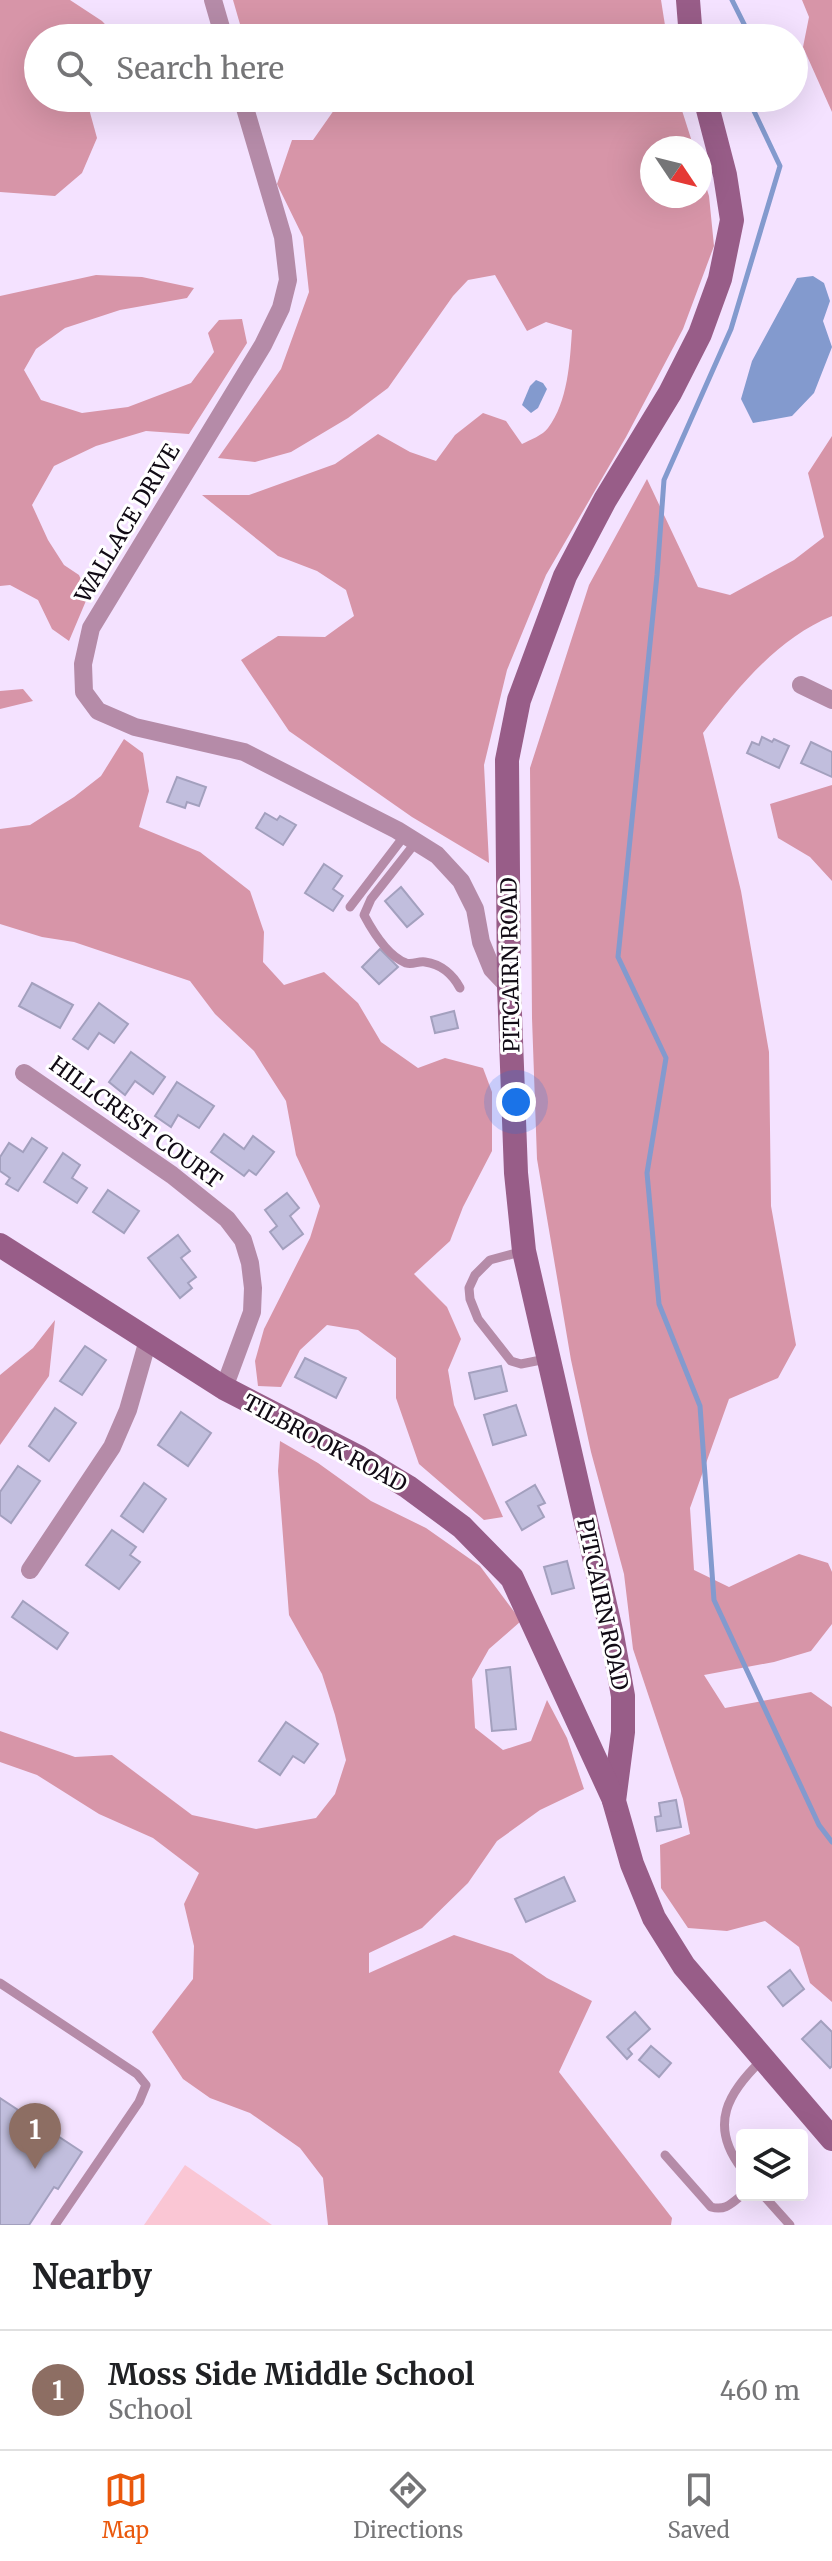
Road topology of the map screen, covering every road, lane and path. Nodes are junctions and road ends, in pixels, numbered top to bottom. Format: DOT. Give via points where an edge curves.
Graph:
graph roads {
  1 [pos="213,0"];
  2 [pos="688,0"];
  3 [pos="220,24"];
  4 [pos="690,24"];
  5 [pos="246,112"];
  6 [pos="709,112"];
  7 [pos="801,685"];
  8 [pos="832,700"];
  9 [pos="411,839"];
  10 [pos="350,907"];
  11 [pos="509,987"];
  12 [pos="460,988"];
  13 [pos="24,1073"];
  14 [pos="0,1245"];
  15 [pos="524,1251"];
  16 [pos="148,1340"];
  17 [pos="549,1359"];
  18 [pos="224,1388"];
  19 [pos="30,1570"];
  20 [pos="614,1801"];
  21 [pos="0,1983"];
  22 [pos="763,2059"];
  23 [pos="832,2139"];
  24 [pos="665,2155"];
  25 [pos="736,2161"];
  26 [pos="736,2200"];
  27 [pos="768,2201"];
  28 [pos="55,2225"];
  29 [pos="790,2225"];
  1 -- 3 [label="street"];
  2 -- 4 [label="street"];
  5 -- 9 [label="street, WALLACE DRIVE" via="283,237 288,280 281,308 91,628 83,664 84,692 98,711 135,727 244,752"];
  6 -- 11 [label="street, PITCAIRN ROAD" via="732,220 720,279 670,393 565,576 519,700 507,760"];
  7 -- 8 [label="street"];
  9 -- 10 [label="lane"];
  9 -- 11 [label="street, WALLACE DRIVE" via="437,855 461,881 492,969"];
  9 -- 12 [label="lane" via="364,915 397,958 410,965 438,967 454,975"];
  11 -- 15 [label="street, PITCAIRN ROAD"];
  13 -- 18 [label="street, HILLCREST COURT" via="183,1183 227,1219 243,1240 250,1263 252,1312"];
  14 -- 16 [label="street, TILBROOK ROAD"];
  15 -- 17 [label="street, PITCAIRN ROAD"];
  15 -- 17 [label="lane" via="490,1260 475,1275 470,1299 478,1319 511,1361"];
  16 -- 18 [label="street, TILBROOK ROAD"];
  16 -- 19 [label="street" via="112,1447"];
  17 -- 20 [label="street, PITCAIRN ROAD" via="623,1696"];
  18 -- 20 [label="street, TILBROOK ROAD" via="408,1487 462,1527 512,1578"];
  20 -- 22 [label="street, PITCAIRN ROAD" via="654,1918 684,1966"];
  21 -- 28 [label="lane" via="146,2085"];
  22 -- 23 [label="street, PITCAIRN ROAD"];
  22 -- 25 [label="lane" via="728,2100 725,2135"];
  24 -- 26 [label="lane" via="711,2207 728,2207"];
  27 -- 29 [label="lane"];
}
